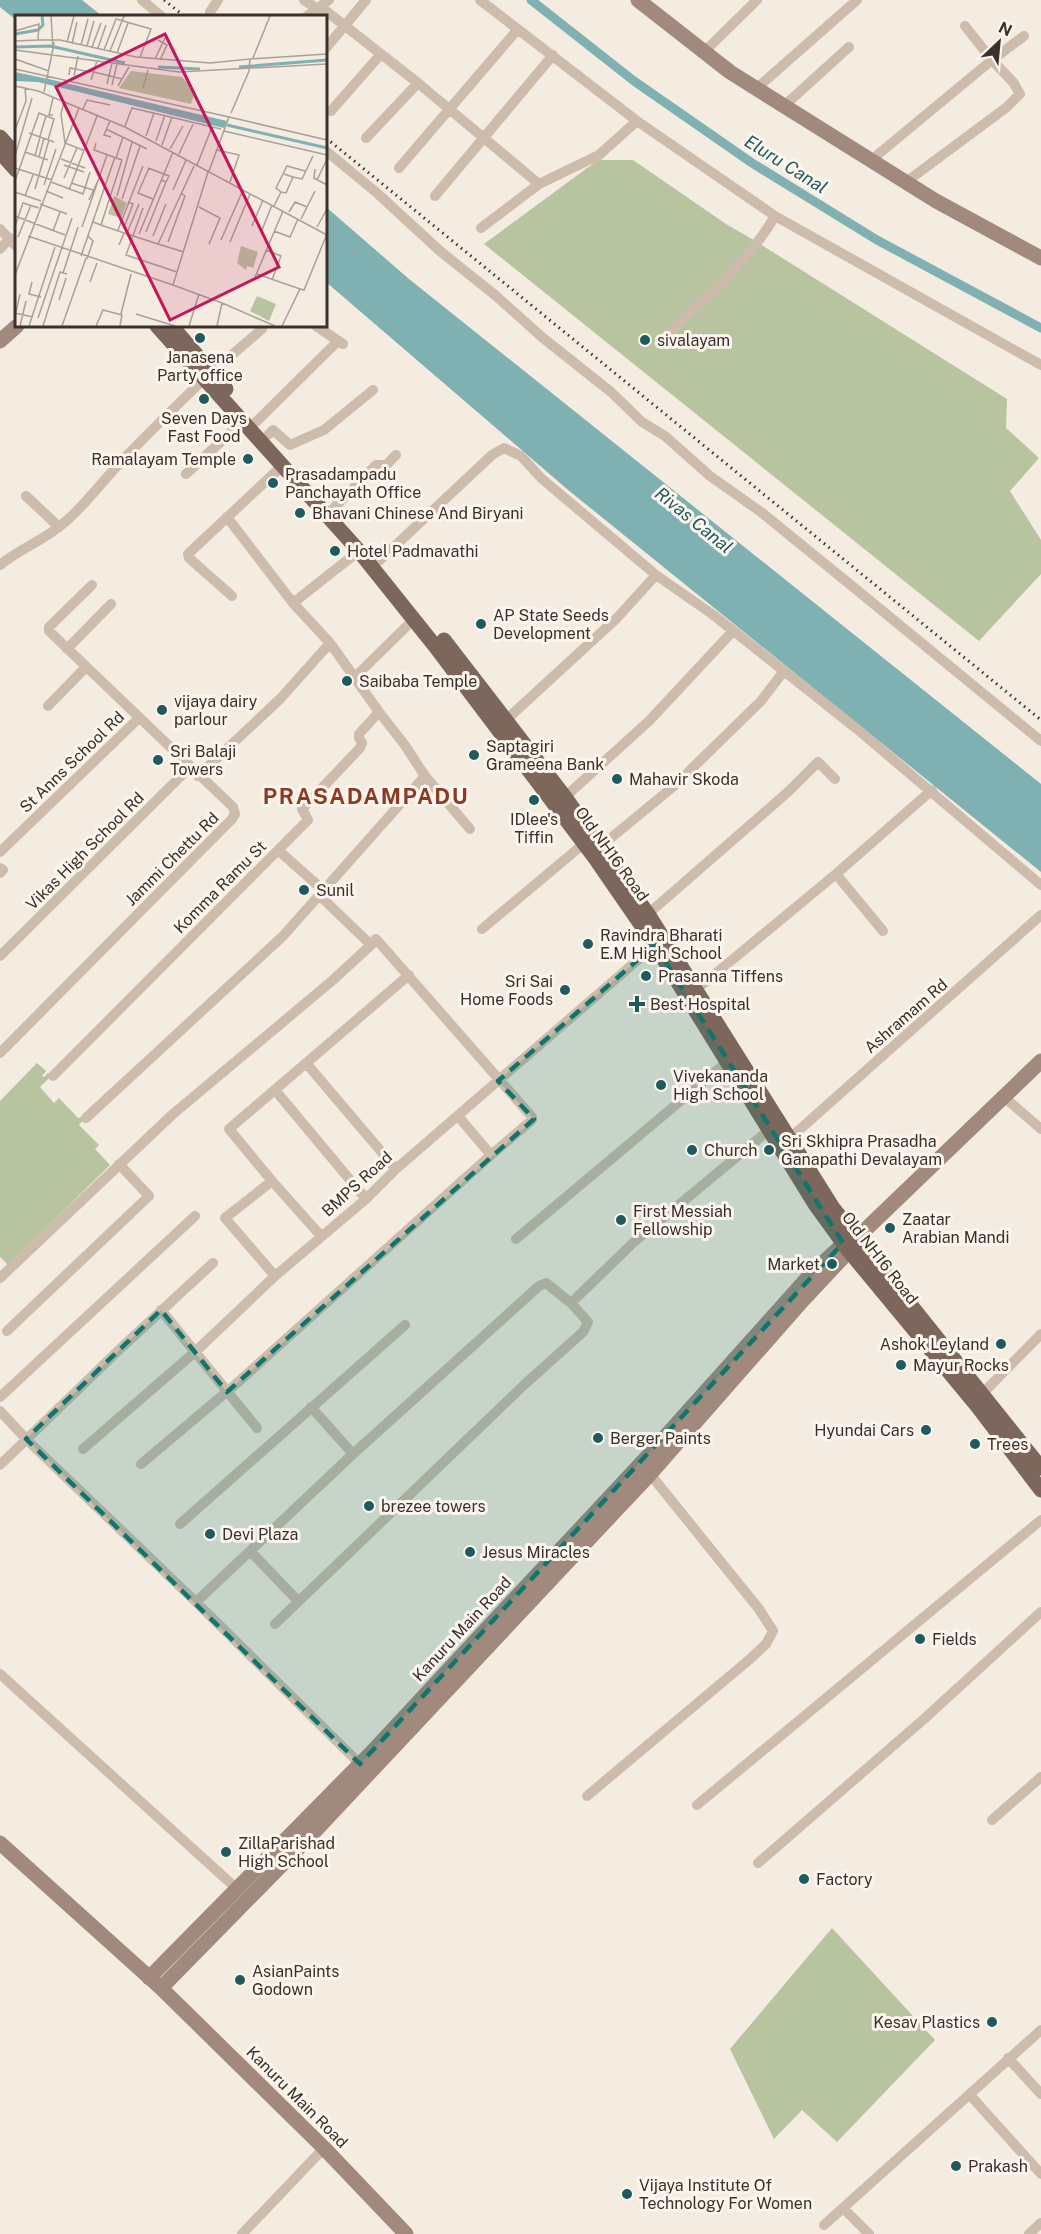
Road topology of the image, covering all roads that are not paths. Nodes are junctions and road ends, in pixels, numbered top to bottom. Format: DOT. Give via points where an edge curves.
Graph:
graph roads {
  1 [pos="142,0"];
  2 [pos="218,0"];
  3 [pos="304,0"];
  4 [pos="366,0"];
  5 [pos="480,0"];
  6 [pos="638,0"];
  7 [pos="757,0"];
  8 [pos="857,0"];
  9 [pos="322,5"];
  10 [pos="210,12"];
  11 [pos="160,15"];
  12 [pos="308,15"];
  13 [pos="345,26"];
  14 [pos="965,26"];
  15 [pos="518,28"];
  16 [pos="1024,36"];
  17 [pos="327,47"];
  18 [pos="849,47"];
  19 [pos="704,52"];
  20 [pos="381,54"];
  21 [pos="553,55"];
  22 [pos="992,60"];
  23 [pos="418,83"];
  24 [pos="757,88"];
  25 [pos="785,105"];
  26 [pos="450,110"];
  27 [pos="331,111"];
  28 [pos="637,121"];
  29 [pos="0,137"];
  30 [pos="366,138"];
  31 [pos="484,138"];
  32 [pos="0,152"];
  33 [pos="327,152"];
  34 [pos="15,154"];
  35 [pos="870,161"];
  36 [pos="399,168"];
  37 [pos="15,169"];
  38 [pos="906,182"];
  39 [pos="539,184"];
  40 [pos="435,196"];
  41 [pos="776,216"];
  42 [pos="481,228"];
  43 [pos="0,229"];
  44 [pos="13,242"];
  45 [pos="0,249"];
  46 [pos="1041,258"];
  47 [pos="15,327"];
  48 [pos="158,327"];
  49 [pos="172,327"];
  50 [pos="317,327"];
  51 [pos="262,329"];
  52 [pos="665,337"];
  53 [pos="0,341"];
  54 [pos="1041,365"];
  55 [pos="208,375"];
  56 [pos="373,390"];
  57 [pos="249,421"];
  58 [pos="268,435"];
  59 [pos="396,455"];
  60 [pos="283,465"];
  61 [pos="186,474"];
  62 [pos="26,496"];
  63 [pos="334,508"];
  64 [pos="227,517"];
  65 [pos="59,527"];
  66 [pos="359,551"];
  67 [pos="381,560"];
  68 [pos="0,565"];
  69 [pos="656,575"];
  70 [pos="92,585"];
  71 [pos="232,596"];
  72 [pos="293,603"];
  73 [pos="111,604"];
  74 [pos="414,619"];
  75 [pos="733,631"];
  76 [pos="330,643"];
  77 [pos="67,649"];
  78 [pos="86,667"];
  79 [pos="784,671"];
  80 [pos="355,677"];
  81 [pos="48,706"];
  82 [pos="379,712"];
  83 [pos="138,718"];
  84 [pos="506,720"];
  85 [pos="1041,741"];
  86 [pos="194,772"];
  87 [pos="425,776"];
  88 [pos="835,779"];
  89 [pos="932,790"];
  90 [pos="565,797"];
  91 [pos="470,829"];
  92 [pos="592,843"];
  93 [pos="278,850"];
  94 [pos="0,852"];
  95 [pos="0,868"];
  96 [pos="0,873"];
  97 [pos="836,873"];
  98 [pos="1041,885"];
  99 [pos="321,893"];
  100 [pos="648,914"];
  101 [pos="1041,915"];
  102 [pos="482,929"];
  103 [pos="883,931"];
  104 [pos="371,945"];
  105 [pos="655,945"];
  106 [pos="0,956"];
  107 [pos="409,975"];
  108 [pos="697,989"];
  109 [pos="0,1053"];
  110 [pos="728,1061"];
  111 [pos="1041,1061"];
  112 [pos="306,1063"];
  113 [pos="53,1077"];
  114 [pos="498,1080"];
  115 [pos="275,1090"];
  116 [pos="1003,1096"];
  117 [pos="458,1116"];
  118 [pos="86,1118"];
  119 [pos="1041,1129"];
  120 [pos="769,1130"];
  121 [pos="789,1139"];
  122 [pos="491,1155"];
  123 [pos="119,1164"];
  124 [pos="396,1169"];
  125 [pos="272,1181"];
  126 [pos="366,1199"];
  127 [pos="195,1216"];
  128 [pos="321,1236"];
  129 [pos="516,1239"];
  130 [pos="854,1241"];
  131 [pos="213,1263"];
  132 [pos="2,1272"];
  133 [pos="275,1276"];
  134 [pos="572,1303"];
  135 [pos="161,1310"];
  136 [pos="405,1326"];
  137 [pos="7,1331"];
  138 [pos="1041,1334"];
  139 [pos="196,1351"];
  140 [pos="227,1391"];
  141 [pos="982,1394"];
  142 [pos="0,1397"];
  143 [pos="311,1407"];
  144 [pos="0,1411"];
  145 [pos="257,1428"];
  146 [pos="26,1439"];
  147 [pos="83,1449"];
  148 [pos="353,1454"];
  149 [pos="141,1464"];
  150 [pos="0,1465"];
  151 [pos="1041,1468"];
  152 [pos="650,1474"];
  153 [pos="1041,1490"];
  154 [pos="1041,1520"];
  155 [pos="180,1524"];
  156 [pos="251,1552"];
  157 [pos="298,1601"];
  158 [pos="196,1602"];
  159 [pos="1041,1612"];
  160 [pos="274,1624"];
  161 [pos="467,1660"];
  162 [pos="0,1674"];
  163 [pos="360,1764"];
  164 [pos="1041,1777"];
  165 [pos="587,1796"];
  166 [pos="697,1805"];
  167 [pos="992,1820"];
  168 [pos="295,1842"];
  169 [pos="0,1843"];
  170 [pos="758,1863"];
  171 [pos="237,1889"];
  172 [pos="149,1978"];
  173 [pos="161,1988"];
  174 [pos="1041,2030"];
  175 [pos="1008,2058"];
  176 [pos="1041,2094"];
  177 [pos="970,2095"];
  178 [pos="324,2148"];
  179 [pos="1041,2174"];
  180 [pos="843,2208"];
  181 [pos="1041,2223"];
  182 [pos="824,2225"];
  183 [pos="242,2234"];
  184 [pos="406,2234"];
  185 [pos="869,2234"];
  186 [pos="1029,2234"];
  1 -- 11 [label="street"];
  2 -- 10 [label="street"];
  3 -- 9 [label="street"];
  4 -- 13 [label="street"];
  5 -- 15 [label="street"];
  6 -- 19 [label="main road"];
  7 -- 19 [label="street"];
  8 -- 24 [label="street"];
  9 -- 12 [label="street"];
  9 -- 13 [label="street"];
  13 -- 17 [label="street"];
  13 -- 20 [label="street"];
  14 -- 22 [label="street"];
  15 -- 21 [label="street"];
  15 -- 26 [label="street"];
  16 -- 22 [label="street"];
  18 -- 25 [label="street"];
  19 -- 24 [label="main road"];
  20 -- 23 [label="street"];
  20 -- 27 [label="street"];
  21 -- 28 [label="street"];
  21 -- 31 [label="street"];
  22 -- 35 [label="street"];
  22 -- 38 [label="street" via="1013,82 1020,94 1018,98"];
  23 -- 26 [label="street"];
  23 -- 30 [label="street"];
  24 -- 25 [label="main road"];
  25 -- 35 [label="main road"];
  26 -- 31 [label="street"];
  26 -- 36 [label="street"];
  28 -- 39 [label="street" via="599,155"];
  28 -- 41 [label="street"];
  29 -- 34 [label="main road"];
  31 -- 39 [label="street"];
  31 -- 40 [label="street"];
  32 -- 37 [label="main road"];
  33 -- 85 [label="street" via="642,422 761,512"];
  35 -- 38 [label="main road"];
  38 -- 46 [label="main road"];
  39 -- 42 [label="street"];
  41 -- 52 [label="street" via="746,257"];
  41 -- 54 [label="street"];
  43 -- 44 [label="street"];
  44 -- 45 [label="street"];
  47 -- 53 [label="main road"];
  48 -- 55 [label="main road, Old NH16 Road"];
  49 -- 55 [label="main road, Old NH16 Road"];
  50 -- 57 [label="street" via="340,343"];
  51 -- 55 [label="street"];
  55 -- 57 [label="main road, Old NH16 Road"];
  55 -- 65 [label="street"];
  56 -- 58 [label="street" via="324,430 290,445 273,430"];
  57 -- 58 [label="main road, Old NH16 Road"];
  57 -- 60 [label="main road, Old NH16 Road"];
  57 -- 61 [label="street"];
  58 -- 63 [label="main road, Old NH16 Road"];
  59 -- 63 [label="street" via="386,465 376,465"];
  60 -- 64 [label="street"];
  60 -- 66 [label="main road, Old NH16 Road"];
  62 -- 65 [label="street"];
  63 -- 67 [label="main road, Old NH16 Road"];
  64 -- 71 [label="street" via="188,554"];
  64 -- 72 [label="street"];
  65 -- 68 [label="street"];
  66 -- 72 [label="street"];
  66 -- 74 [label="main road, Old NH16 Road"];
  67 -- 69 [label="street" via="492,454 504,448 521,456 541,478"];
  67 -- 84 [label="main road, Old NH16 Road"];
  69 -- 75 [label="street"];
  69 -- 84 [label="street" via="608,626"];
  70 -- 77 [label="street, Jammi Chettu Rd" via="50,627 49,631"];
  72 -- 76 [label="street"];
  73 -- 77 [label="street"];
  74 -- 80 [label="street"];
  74 -- 92 [label="main road, Old NH16 Road"];
  75 -- 79 [label="street"];
  75 -- 90 [label="street" via="649,721"];
  76 -- 80 [label="street"];
  76 -- 86 [label="street, Vikas High School Rd" via="281,698"];
  77 -- 78 [label="street, Jammi Chettu Rd"];
  78 -- 81 [label="street"];
  78 -- 83 [label="street, Jammi Chettu Rd"];
  79 -- 89 [label="street"];
  79 -- 92 [label="street" via="761,701 674,786"];
  80 -- 82 [label="street"];
  82 -- 87 [label="street"];
  82 -- 93 [label="street, Komma Ramu St" via="359,734 360,748 302,808 308,820"];
  83 -- 86 [label="street, Jammi Chettu Rd"];
  83 -- 94 [label="street, St Anns School Rd"];
  84 -- 90 [label="main road, Old NH16 Road"];
  86 -- 106 [label="street, Vikas High School Rd"];
  86 -- 109 [label="street, Jammi Chettu Rd" via="233,807 232,819"];
  87 -- 91 [label="street"];
  87 -- 99 [label="street"];
  88 -- 100 [label="street" via="818,762"];
  89 -- 97 [label="street"];
  89 -- 98 [label="street"];
  90 -- 92 [label="main road, Old NH16 Road"];
  92 -- 100 [label="main road, Old NH16 Road"];
  92 -- 102 [label="street"];
  92 -- 105 [label="main road, Old NH16 Road" via="595,858"];
  93 -- 99 [label="street"];
  93 -- 113 [label="street, Komma Ramu St"];
  95 -- 96 [label="street"];
  97 -- 103 [label="street"];
  97 -- 108 [label="street"];
  99 -- 104 [label="street"];
  99 -- 118 [label="street" via="283,936"];
  100 -- 108 [label="main road, Old NH16 Road"];
  101 -- 121 [label="street, Ashramam Rd"];
  104 -- 107 [label="street" via="376,939"];
  104 -- 123 [label="street"];
  105 -- 110 [label="main road, Old NH16 Road"];
  105 -- 114 [label="street, BMPS Road"];
  107 -- 112 [label="street"];
  107 -- 114 [label="street"];
  108 -- 121 [label="main road, Old NH16 Road"];
  110 -- 120 [label="main road, Old NH16 Road"];
  110 -- 129 [label="street"];
  111 -- 116 [label="main road"];
  112 -- 115 [label="street"];
  112 -- 124 [label="street"];
  114 -- 117 [label="street, BMPS Road"];
  114 -- 122 [label="street" via="532,1120"];
  115 -- 125 [label="street" via="229,1129"];
  115 -- 126 [label="street"];
  116 -- 119 [label="street"];
  116 -- 130 [label="main road"];
  117 -- 122 [label="street"];
  117 -- 124 [label="street, BMPS Road"];
  120 -- 130 [label="main road, Old NH16 Road" via="815,1204"];
  120 -- 134 [label="street" via="634,1242"];
  121 -- 130 [label="main road, Old NH16 Road"];
  122 -- 140 [label="street"];
  123 -- 132 [label="street"];
  123 -- 137 [label="street" via="149,1196"];
  124 -- 126 [label="street, BMPS Road"];
  125 -- 128 [label="street"];
  125 -- 133 [label="street" via="225,1218"];
  126 -- 128 [label="street, BMPS Road"];
  127 -- 142 [label="street"];
  128 -- 133 [label="street, BMPS Road"];
  130 -- 141 [label="main road, Old NH16 Road"];
  130 -- 152 [label="main road, Kanuru Main Road"];
  130 -- 153 [label="main road, Old NH16 Road"];
  130 -- 161 [label="main road, Kanuru Main Road" via="811,1274"];
  131 -- 135 [label="street"];
  133 -- 139 [label="street, BMPS Road"];
  134 -- 148 [label="street" via="551,1285 539,1286"];
  134 -- 157 [label="street" via="588,1322 583,1332"];
  135 -- 139 [label="street"];
  135 -- 146 [label="street"];
  136 -- 143 [label="street"];
  138 -- 141 [label="street"];
  139 -- 140 [label="street"];
  139 -- 147 [label="street, BMPS Road"];
  140 -- 145 [label="street"];
  140 -- 149 [label="street"];
  141 -- 151 [label="main road, Old NH16 Road"];
  143 -- 148 [label="street"];
  143 -- 155 [label="street"];
  144 -- 146 [label="street"];
  146 -- 150 [label="street"];
  146 -- 158 [label="street"];
  148 -- 156 [label="street"];
  152 -- 161 [label="main road, Kanuru Main Road"];
  152 -- 165 [label="street" via="773,1631 750,1659"];
  154 -- 166 [label="street"];
  156 -- 157 [label="street"];
  156 -- 158 [label="street"];
  157 -- 160 [label="street"];
  158 -- 163 [label="street"];
  159 -- 170 [label="street"];
  161 -- 163 [label="main road, Kanuru Main Road"];
  161 -- 168 [label="main road, Kanuru Main Road"];
  162 -- 171 [label="street"];
  163 -- 168 [label="main road, Kanuru Main Road"];
  164 -- 167 [label="street"];
  168 -- 171 [label="main road, Kanuru Main Road"];
  168 -- 173 [label="main road, Kanuru Main Road"];
  169 -- 172 [label="main road"];
  171 -- 172 [label="main road, Kanuru Main Road"];
  172 -- 173 [label="main road, Kanuru Main Road"];
  173 -- 178 [label="main road, Kanuru Main Road"];
  174 -- 175 [label="street"];
  175 -- 176 [label="street"];
  175 -- 177 [label="street"];
  177 -- 179 [label="street"];
  177 -- 180 [label="street"];
  178 -- 183 [label="street"];
  178 -- 184 [label="main road, Kanuru Main Road"];
  180 -- 182 [label="street"];
  180 -- 185 [label="street"];
  181 -- 186 [label="street"];
}
